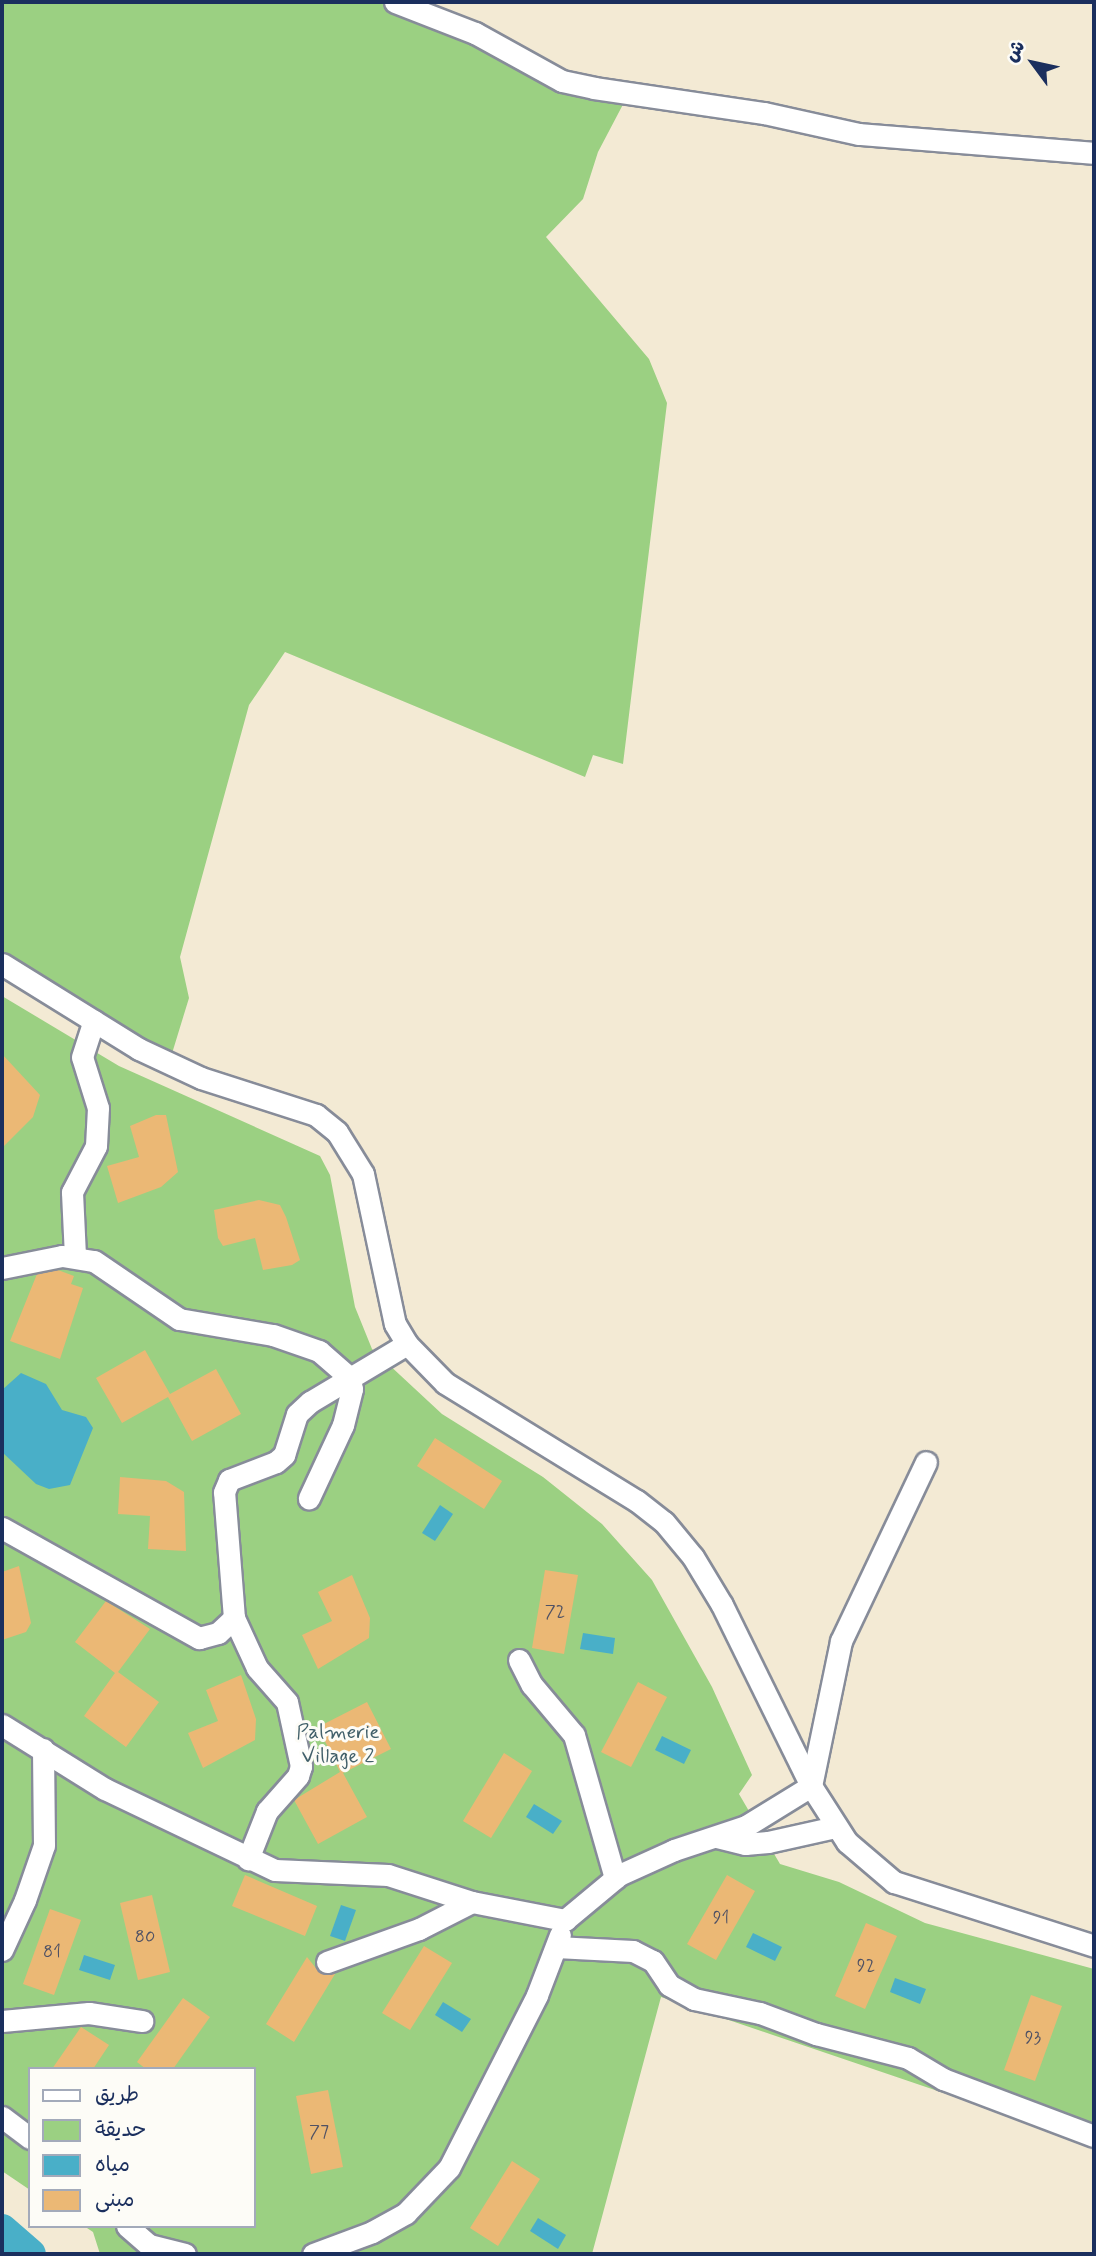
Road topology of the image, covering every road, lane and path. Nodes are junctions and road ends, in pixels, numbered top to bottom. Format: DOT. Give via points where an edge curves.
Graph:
graph roads {
  1 [pos="395,2"];
  2 [pos="1094,153"];
  3 [pos="2,964"];
  4 [pos="94,1021"];
  5 [pos="75,1256"];
  6 [pos="2,1268"];
  7 [pos="407,1344"];
  8 [pos="349,1378"];
  9 [pos="926,1462"];
  10 [pos="309,1498"];
  11 [pos="2,1528"];
  12 [pos="234,1618"];
  13 [pos="519,1660"];
  14 [pos="2,1725"];
  15 [pos="43,1749"];
  16 [pos="811,1786"];
  17 [pos="835,1827"];
  18 [pos="718,1837"];
  19 [pos="248,1859"];
  20 [pos="615,1878"];
  21 [pos="472,1902"];
  22 [pos="565,1920"];
  23 [pos="1094,1946"];
  24 [pos="556,1947"];
  25 [pos="2,1950"];
  26 [pos="327,1962"];
  27 [pos="2,2021"];
  28 [pos="142,2021"];
  29 [pos="2,2118"];
  30 [pos="1094,2136"];
  31 [pos="28,2137"];
  32 [pos="129,2228"];
  33 [pos="185,2254"];
  34 [pos="313,2254"];
  1 -- 2 [label="street" via="475,33 562,81 605,91 764,113 859,134"];
  3 -- 4 [label="street"];
  4 -- 5 [label="street" via="82,1057 97,1108 96,1146 72,1192"];
  4 -- 7 [label="street" via="139,1049 201,1078 316,1115 337,1132 363,1174 395,1324"];
  5 -- 6 [label="street"];
  5 -- 8 [label="street" via="94,1261 179,1319 294,1339 319,1351"];
  7 -- 8 [label="street"];
  7 -- 16 [label="street" via="444,1383 664,1522 693,1557 722,1605"];
  8 -- 10 [label="street" via="350,1407"];
  8 -- 12 [label="street" via="297,1414 284,1455 229,1480 224,1492"];
  9 -- 16 [label="street" via="841,1641"];
  11 -- 12 [label="street" via="199,1638 218,1633"];
  12 -- 19 [label="street" via="257,1668 287,1702 301,1766 298,1776 267,1811"];
  13 -- 20 [label="street" via="532,1685 575,1735"];
  14 -- 15 [label="street"];
  15 -- 19 [label="street" via="105,1789"];
  15 -- 25 [label="street" via="44,1845 26,1900"];
  16 -- 17 [label="street"];
  16 -- 18 [label="street" via="755,1821"];
  17 -- 18 [label="street" via="745,1844"];
  17 -- 23 [label="street" via="866,1863 894,1882"];
  18 -- 20 [label="street" via="647,1860"];
  19 -- 21 [label="street" via="296,1873 388,1875"];
  20 -- 22 [label="street"];
  21 -- 22 [label="street"];
  21 -- 26 [label="street" via="419,1929"];
  22 -- 24 [label="street"];
  24 -- 30 [label="street" via="634,1951 653,1961 669,1985 694,1999 760,2013 816,2034 908,2058 943,2079"];
  24 -- 34 [label="street" via="477,2120 449,2168 407,2213"];
  27 -- 28 [label="street" via="89,2013"];
  29 -- 31 [label="street"];
  32 -- 33 [label="street" via="149,2245"];
}
